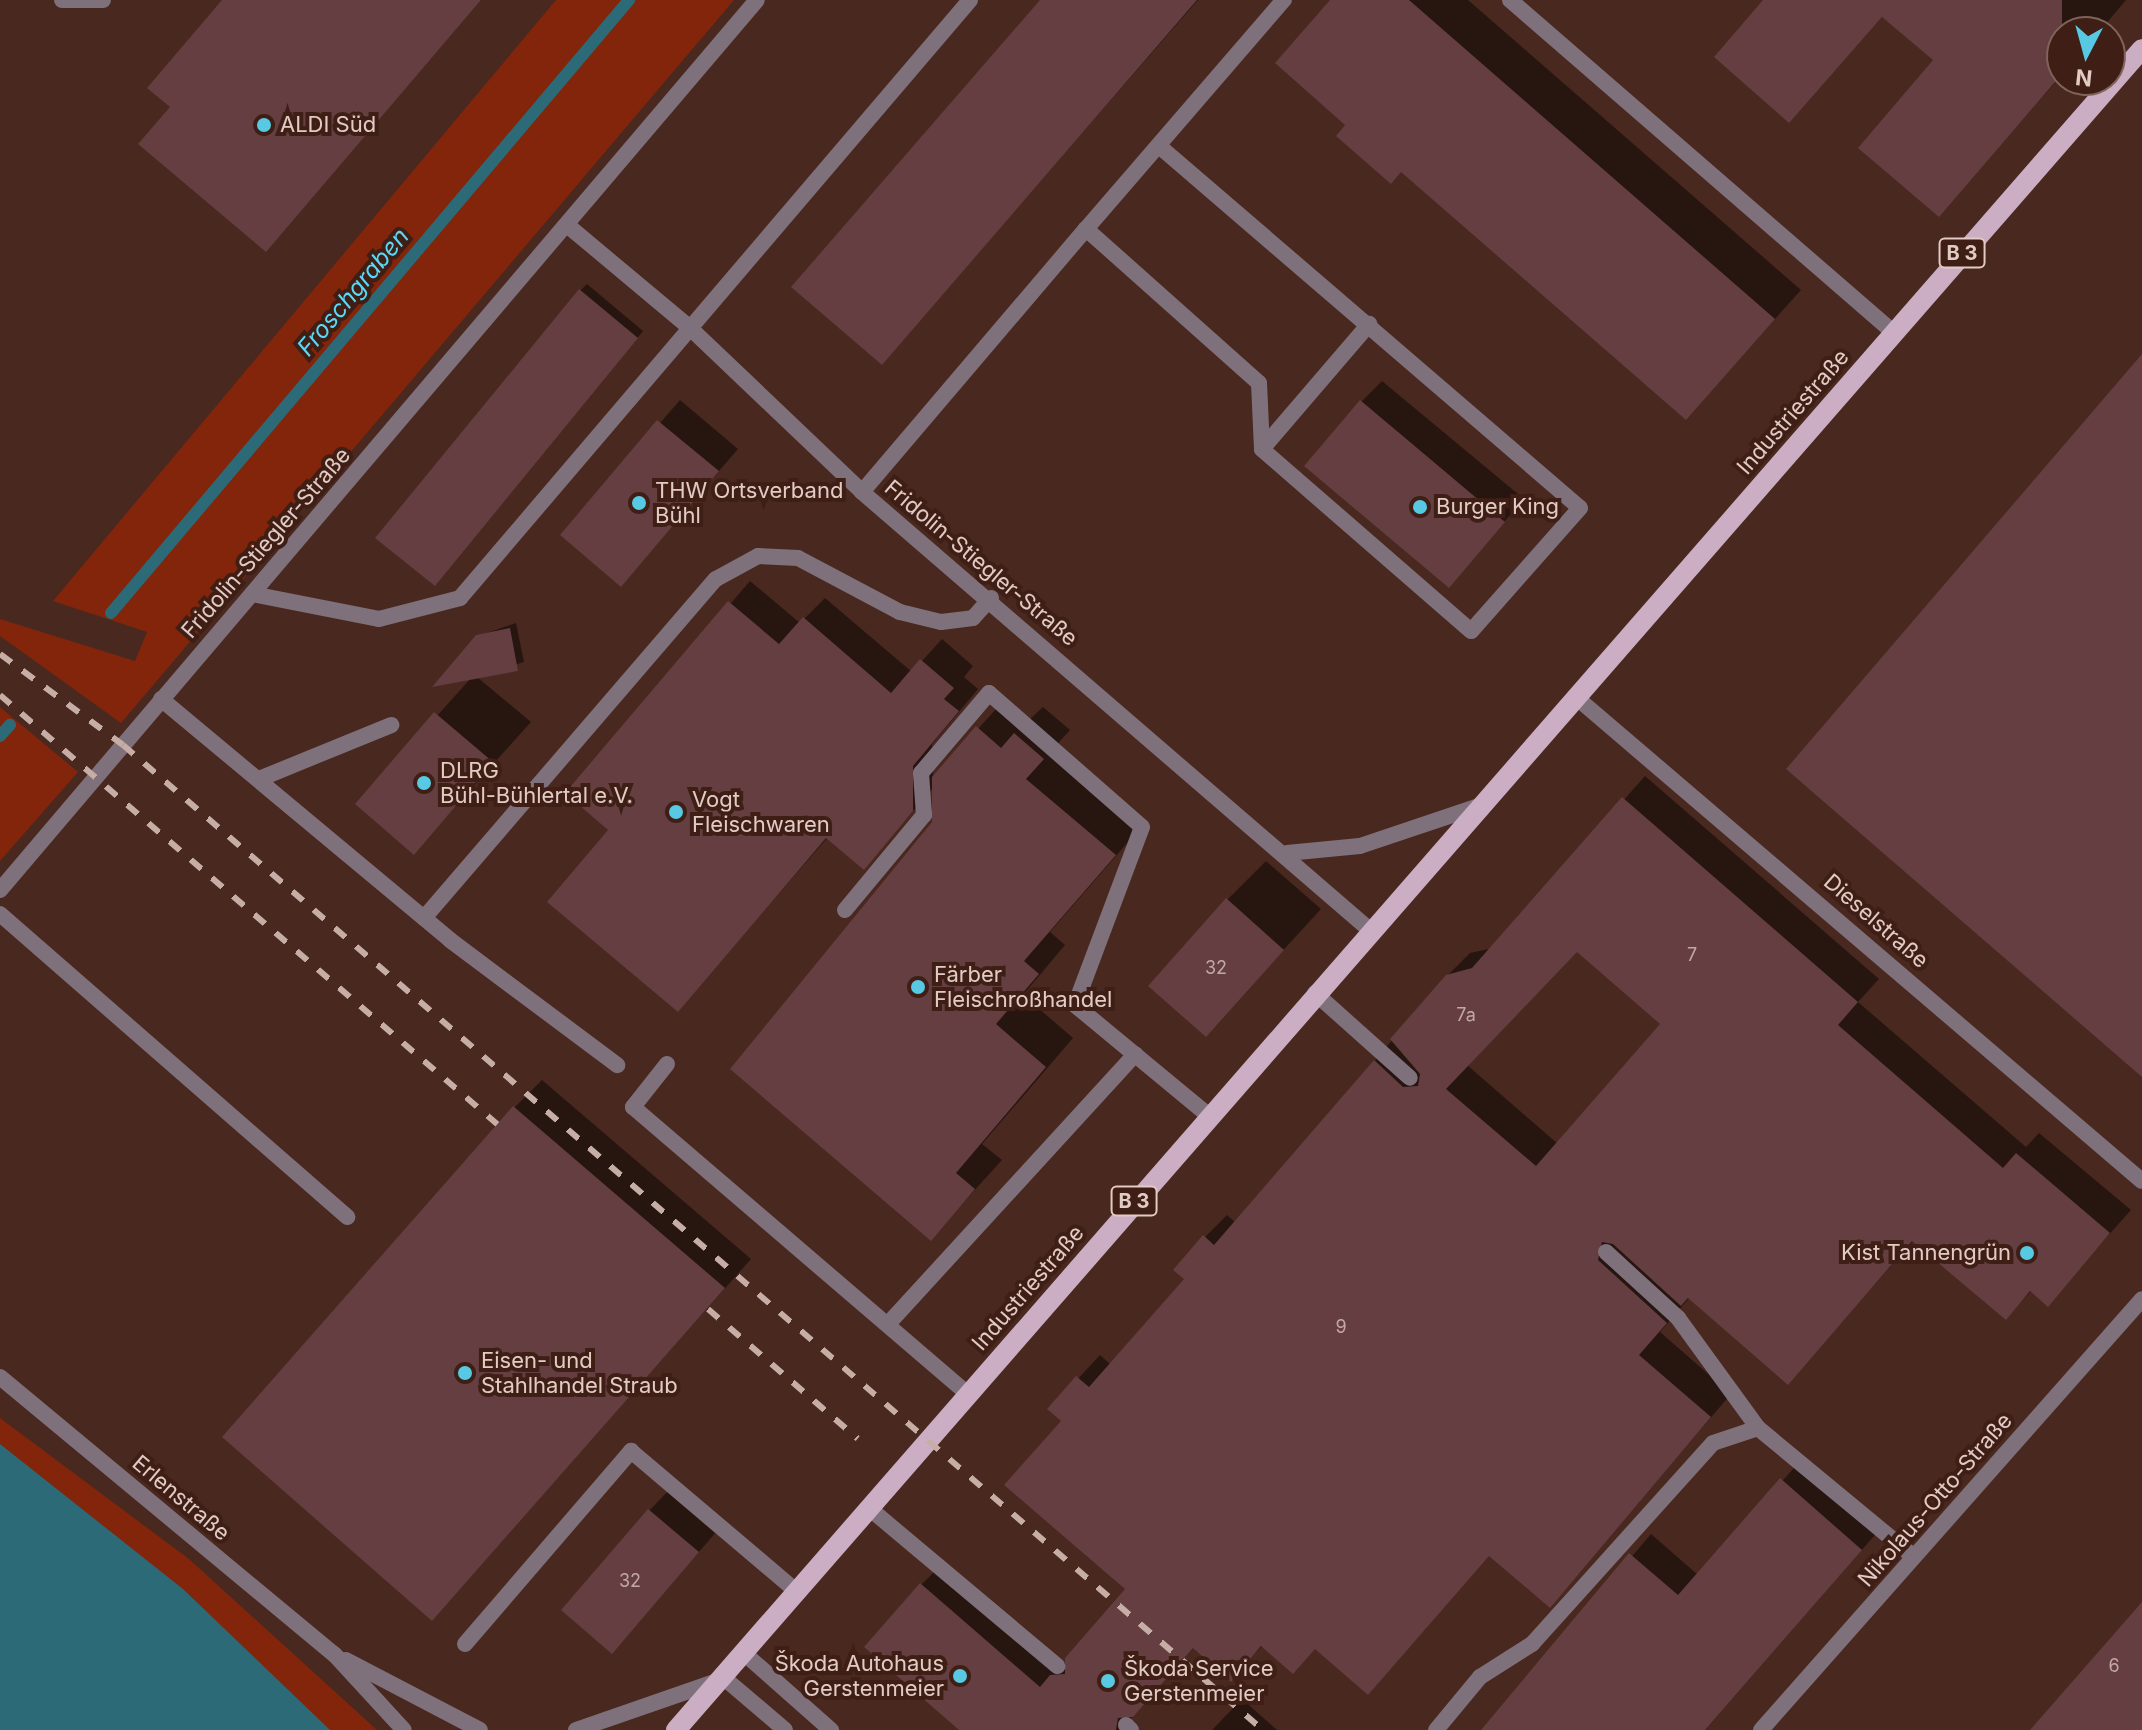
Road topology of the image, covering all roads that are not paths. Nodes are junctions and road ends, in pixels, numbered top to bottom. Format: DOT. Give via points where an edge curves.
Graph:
graph roads {
  1 [pos="62,0"];
  2 [pos="103,0"];
  3 [pos="757,0"];
  4 [pos="970,0"];
  5 [pos="1284,0"];
  6 [pos="1510,0"];
  7 [pos="2142,49"];
  8 [pos="1159,146"];
  9 [pos="567,225"];
  10 [pos="1086,229"];
  11 [pos="1369,324"];
  12 [pos="689,327"];
  13 [pos="1893,332"];
  14 [pos="1262,449"];
  15 [pos="862,492"];
  16 [pos="252,594"];
  17 [pos="991,598"];
  18 [pos="1577,698"];
  19 [pos="161,699"];
  20 [pos="391,725"];
  21 [pos="259,779"];
  22 [pos="1479,806"];
  23 [pos="1287,853"];
  24 [pos="0,890"];
  25 [pos="845,910"];
  26 [pos="0,914"];
  27 [pos="424,918"];
  28 [pos="1371,931"];
  29 [pos="1315,993"];
  30 [pos="1135,1054"];
  31 [pos="667,1064"];
  32 [pos="617,1065"];
  33 [pos="1410,1078"];
  34 [pos="1208,1115"];
  35 [pos="2142,1181"];
  36 [pos="347,1217"];
  37 [pos="1606,1252"];
  38 [pos="2142,1299"];
  39 [pos="888,1324"];
  40 [pos="0,1377"];
  41 [pos="968,1394"];
  42 [pos="1758,1428"];
  43 [pos="869,1508"];
  44 [pos="1914,1557"];
  45 [pos="797,1592"];
  46 [pos="465,1644"];
  47 [pos="334,1654"];
  48 [pos="745,1654"];
  49 [pos="1057,1666"];
  50 [pos="724,1678"];
  51 [pos="404,1730"];
  52 [pos="480,1730"];
  53 [pos="576,1730"];
  54 [pos="676,1730"];
  55 [pos="785,1730"];
  56 [pos="831,1730"];
  57 [pos="1436,1730"];
  58 [pos="1761,1730"];
  1 -- 2 [label="street"];
  3 -- 9 [label="street, Fridolin-Stiegler-Straße"];
  4 -- 12 [label="street"];
  5 -- 8 [label="street"];
  6 -- 13 [label="street"];
  7 -- 13 [label="main road, Industriestraße / B 3"];
  8 -- 10 [label="street"];
  8 -- 11 [label="street"];
  9 -- 12 [label="street, Fridolin-Stiegler-Straße"];
  9 -- 16 [label="street, Fridolin-Stiegler-Straße"];
  10 -- 14 [label="street" via="1259,383"];
  10 -- 15 [label="street"];
  11 -- 14 [label="street"];
  11 -- 14 [label="street" via="1580,508 1471,631"];
  12 -- 15 [label="street, Fridolin-Stiegler-Straße"];
  12 -- 16 [label="street" via="460,598 379,619"];
  13 -- 18 [label="main road, Industriestraße / B 3"];
  15 -- 17 [label="street, Fridolin-Stiegler-Straße"];
  16 -- 19 [label="street, Fridolin-Stiegler-Straße"];
  17 -- 23 [label="street, Fridolin-Stiegler-Straße"];
  17 -- 27 [label="street" via="973,618 941,622 900,612 798,558 758,556 716,579"];
  18 -- 22 [label="main road, Industriestraße / B 3"];
  18 -- 35 [label="street, Dieselstraße"];
  19 -- 21 [label="street"];
  19 -- 24 [label="street, Fridolin-Stiegler-Straße"];
  20 -- 21 [label="street"];
  21 -- 27 [label="street"];
  22 -- 23 [label="street, Industriestraße" via="1360,846"];
  22 -- 28 [label="main road, Industriestraße / B 3"];
  23 -- 28 [label="street, Fridolin-Stiegler-Straße"];
  25 -- 30 [label="street" via="924,815 921,773 989,693 1142,827 1075,1005"];
  26 -- 36 [label="street"];
  27 -- 32 [label="street"];
  28 -- 29 [label="main road, Industriestraße / B 3"];
  29 -- 33 [label="street"];
  29 -- 34 [label="main road, Industriestraße / B 3"];
  30 -- 34 [label="street"];
  30 -- 39 [label="street"];
  31 -- 39 [label="street" via="633,1107"];
  34 -- 41 [label="main road, Industriestraße / B 3"];
  37 -- 42 [label="street" via="1678,1318"];
  38 -- 44 [label="street, Nikolaus-Otto-Straße"];
  39 -- 41 [label="street"];
  40 -- 47 [label="street, Erlenstraße"];
  41 -- 43 [label="main road, Industriestraße / B 3"];
  42 -- 44 [label="street"];
  42 -- 57 [label="street" via="1713,1443 1532,1644 1480,1677"];
  43 -- 45 [label="main road, Industriestraße / B 3"];
  43 -- 49 [label="street"];
  44 -- 58 [label="street, Nikolaus-Otto-Straße"];
  45 -- 46 [label="street" via="631,1451"];
  45 -- 48 [label="main road, Industriestraße / B 3"];
  47 -- 51 [label="street, Erlenstraße"];
  47 -- 52 [label="street, Erlenstraße"];
  48 -- 50 [label="main road, Industriestraße / B 3"];
  48 -- 56 [label="street"];
  50 -- 53 [label="street"];
  50 -- 54 [label="main road, Industriestraße / B 3"];
  50 -- 55 [label="street"];
}
